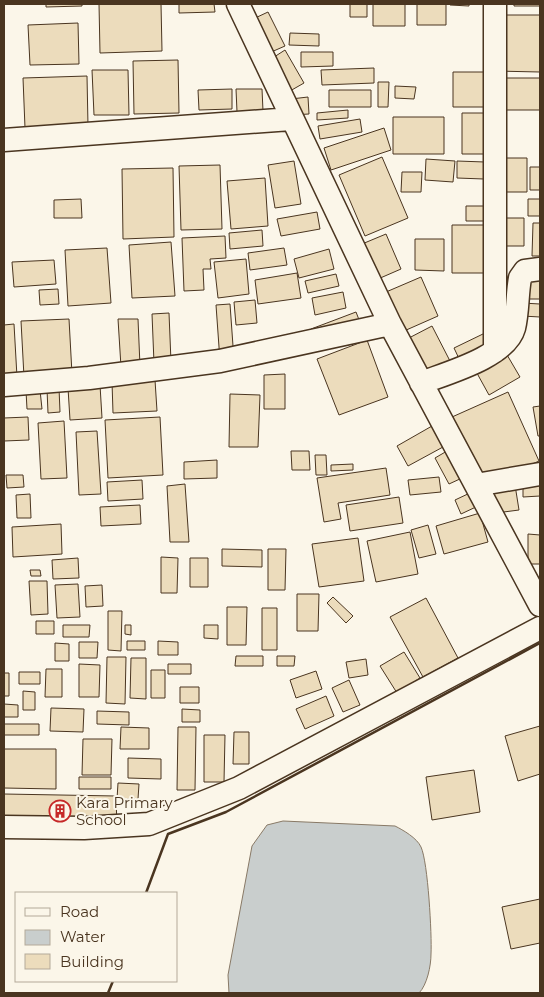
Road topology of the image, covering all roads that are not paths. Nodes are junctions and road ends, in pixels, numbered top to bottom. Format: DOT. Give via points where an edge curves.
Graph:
graph roads {
  1 [pos="238,4"];
  2 [pos="494,4"];
  3 [pos="291,119"];
  4 [pos="4,140"];
  5 [pos="540,269"];
  6 [pos="390,324"];
  7 [pos="495,351"];
  8 [pos="421,382"];
  9 [pos="4,385"];
  10 [pos="540,474"];
  11 [pos="476,485"];
  12 [pos="540,605"];
  13 [pos="540,628"];
  14 [pos="4,827"];
  1 -- 3 [label="street"];
  2 -- 7 [label="street"];
  3 -- 4 [label="street"];
  3 -- 6 [label="street"];
  5 -- 7 [label="street" via="524,271 520,278 514,328 506,343"];
  6 -- 8 [label="street"];
  6 -- 9 [label="street" via="220,362"];
  7 -- 8 [label="street" via="461,368"];
  8 -- 11 [label="street"];
  10 -- 11 [label="street"];
  11 -- 12 [label="street"];
  13 -- 14 [label="street" via="239,788 149,824 84,828"];
}
